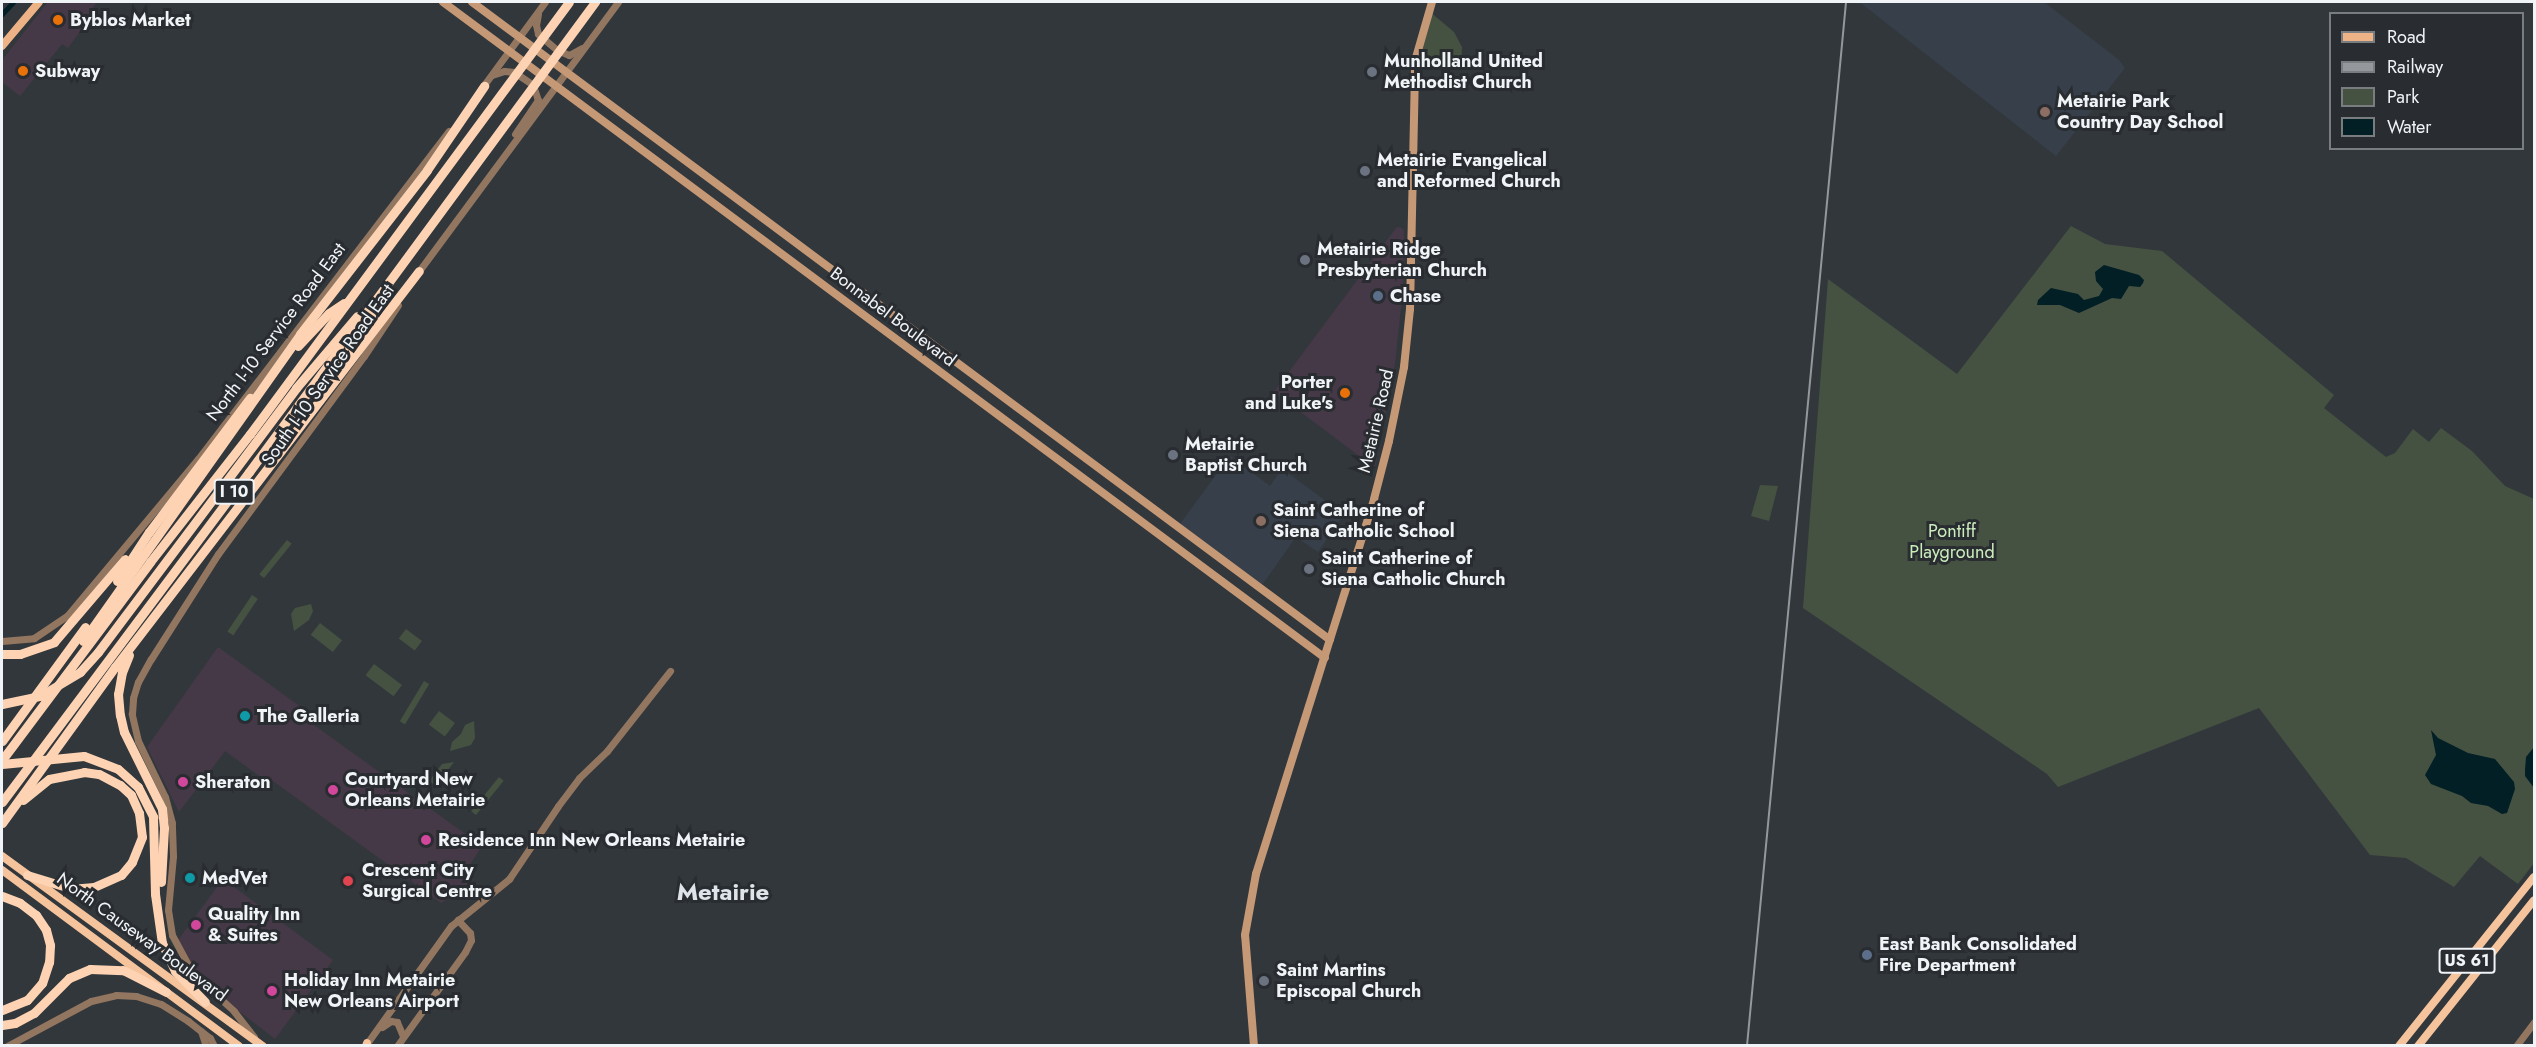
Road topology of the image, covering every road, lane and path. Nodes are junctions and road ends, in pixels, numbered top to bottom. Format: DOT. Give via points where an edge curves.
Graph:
graph roads {
  1 [pos="39,2"];
  2 [pos="443,2"];
  3 [pos="472,2"];
  4 [pos="545,2"];
  5 [pos="569,2"];
  6 [pos="596,2"];
  7 [pos="618,2"];
  8 [pos="1432,2"];
  9 [pos="539,9"];
  10 [pos="519,37"];
  11 [pos="2,44"];
  12 [pos="587,45"];
  13 [pos="509,51"];
  14 [pos="565,73"];
  15 [pos="491,76"];
  16 [pos="555,85"];
  17 [pos="484,86"];
  18 [pos="501,159"];
  19 [pos="403,262"];
  20 [pos="419,271"];
  21 [pos="350,299"];
  22 [pos="284,446"];
  23 [pos="149,532"];
  24 [pos="77,611"];
  25 [pos="141,635"];
  26 [pos="1330,640"];
  27 [pos="2,641"];
  28 [pos="2,648"];
  29 [pos="2,654"];
  30 [pos="79,656"];
  31 [pos="1325,658"];
  32 [pos="670,671"];
  33 [pos="2,704"];
  34 [pos="2,741"];
  35 [pos="2,762"];
  36 [pos="2,802"];
  37 [pos="2,823"];
  38 [pos="2,856"];
  39 [pos="2,870"];
  40 [pos="27,875"];
  41 [pos="2535,877"];
  42 [pos="2,896"];
  43 [pos="2535,900"];
  44 [pos="157,914"];
  45 [pos="458,920"];
  46 [pos="166,992"];
  47 [pos="205,1002"];
  48 [pos="2,1010"];
  49 [pos="2535,1022"];
  50 [pos="2,1025"];
  51 [pos="201,1031"];
  52 [pos="373,1035"];
  53 [pos="403,1036"];
  54 [pos="260,1043"];
  55 [pos="366,1045"];
  56 [pos="7,1046"];
  57 [pos="206,1046"];
  58 [pos="214,1046"];
  59 [pos="239,1046"];
  60 [pos="397,1046"];
  61 [pos="1254,1046"];
  62 [pos="2399,1046"];
  63 [pos="2418,1046"];
  64 [pos="2516,1046"];
  1 -- 11 [label="main road"];
  2 -- 13 [label="main road, Bonnabel Boulevard"];
  3 -- 10 [label="main road, Bonnabel Boulevard"];
  4 -- 9 [label="street, North I-10 Service Road East"];
  5 -- 21 [label="highway, I 10"];
  6 -- 19 [label="highway, I 10"];
  7 -- 12 [label="street, South I-10 Service Road East"];
  8 -- 26 [label="main road, Metairie Road" via="1415,61 1410,309 1404,367 1377,485"];
  9 -- 10 [label="street, North I-10 Service Road East"];
  9 -- 12 [label="street" via="538,34 557,50 569,55"];
  10 -- 13 [label="street, North I-10 Service Road East"];
  10 -- 14 [label="main road, Bonnabel Boulevard"];
  12 -- 14 [label="street, South I-10 Service Road East"];
  13 -- 15 [label="street, North I-10 Service Road East"];
  13 -- 16 [label="main road, Bonnabel Boulevard"];
  14 -- 16 [label="street, South I-10 Service Road East"];
  14 -- 26 [label="main road, Bonnabel Boulevard"];
  15 -- 17 [label="street, North I-10 Service Road East"];
  15 -- 18 [label="street" via="514,72 533,85 538,100"];
  16 -- 18 [label="street, South I-10 Service Road East"];
  16 -- 31 [label="main road, Bonnabel Boulevard"];
  17 -- 24 [label="street, North I-10 Service Road East"];
  17 -- 30 [label="highway" via="427,170 300,334 85,638"];
  18 -- 20 [label="street, South I-10 Service Road East"];
  19 -- 22 [label="highway" via="358,338"];
  19 -- 33 [label="highway" via="296,388 80,672 40,696"];
  19 -- 36 [label="highway, I 10"];
  20 -- 22 [label="highway"];
  20 -- 54 [label="street, South I-10 Service Road East" via="364,356 218,554 138,682 132,714 138,741 165,797 172,823 168,910 172,935 193,974 234,1011"];
  21 -- 23 [label="highway" via="329,313 271,373"];
  21 -- 30 [label="highway, I 10"];
  22 -- 25 [label="highway"];
  23 -- 24 [label="highway"];
  23 -- 34 [label="highway"];
  24 -- 27 [label="street, North I-10 Service Road East" via="42,635"];
  24 -- 28 [label="highway" via="45,641"];
  24 -- 29 [label="highway" via="54,642 20,654"];
  25 -- 37 [label="highway"];
  25 -- 44 [label="highway" via="122,672 118,694 124,732 162,809"];
  26 -- 31 [label="main road, Metairie Road"];
  30 -- 35 [label="highway, I 10"];
  31 -- 61 [label="main road, Metairie Road" via="1267,835 1248,910 1246,966"];
  32 -- 45 [label="street" via="607,751 572,787 509,879"];
  35 -- 44 [label="highway" via="77,755 101,761 126,775 138,787 153,817"];
  37 -- 40 [label="highway" via="30,792 49,779 84,772 120,784 140,813 141,837 132,862 121,875 94,887 73,889"];
  38 -- 40 [label="highway, North Causeway Boulevard"];
  39 -- 46 [label="highway, North Causeway Boulevard"];
  40 -- 47 [label="highway, North Causeway Boulevard"];
  41 -- 62 [label="highway, US 61"];
  42 -- 48 [label="highway" via="20,903 41,922 50,945 42,983 27,1000"];
  43 -- 63 [label="highway, US 61"];
  44 -- 47 [label="highway" via="162,943 175,971"];
  45 -- 52 [label="street"];
  45 -- 53 [label="street" via="467,928 471,940"];
  46 -- 50 [label="highway" via="123,970 90,969 69,978 34,1013"];
  46 -- 59 [label="highway, North Causeway Boulevard"];
  47 -- 54 [label="highway, North Causeway Boulevard"];
  49 -- 64 [label="street"];
  51 -- 56 [label="street" via="150,999 116,995 91,1001"];
  51 -- 57 [label="street"];
  51 -- 58 [label="street"];
  52 -- 53 [label="street" via="391,1021 400,1025"];
  52 -- 55 [label="street"];
  53 -- 60 [label="street"];
}
